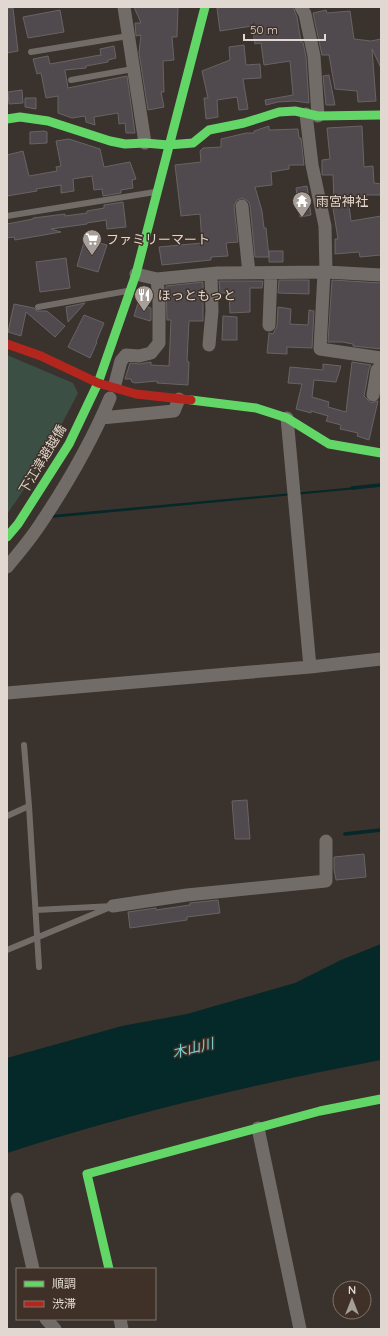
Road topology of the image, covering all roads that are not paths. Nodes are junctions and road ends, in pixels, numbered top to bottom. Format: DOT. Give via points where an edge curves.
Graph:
graph roads {
  1 [pos="124,7"];
  2 [pos="301,7"];
  3 [pos="204,8"];
  4 [pos="128,36"];
  5 [pos="31,52"];
  6 [pos="133,69"];
  7 [pos="71,80"];
  8 [pos="312,115"];
  9 [pos="381,115"];
  10 [pos="7,119"];
  11 [pos="145,143"];
  12 [pos="168,145"];
  13 [pos="156,192"];
  14 [pos="242,206"];
  15 [pos="7,216"];
  16 [pos="325,272"];
  17 [pos="249,273"];
  18 [pos="271,273"];
  19 [pos="136,274"];
  20 [pos="211,274"];
  21 [pos="381,275"];
  22 [pos="157,279"];
  23 [pos="130,290"];
  24 [pos="38,307"];
  25 [pos="268,325"];
  26 [pos="7,344"];
  27 [pos="209,345"];
  28 [pos="381,358"];
  29 [pos="381,366"];
  30 [pos="115,384"];
  31 [pos="96,387"];
  32 [pos="373,395"];
  33 [pos="110,398"];
  34 [pos="179,399"];
  35 [pos="102,418"];
  36 [pos="288,418"];
  37 [pos="381,453"];
  38 [pos="7,537"];
  39 [pos="7,567"];
  40 [pos="381,659"];
  41 [pos="310,667"];
  42 [pos="7,693"];
  43 [pos="24,745"];
  44 [pos="29,806"];
  45 [pos="7,816"];
  46 [pos="326,841"];
  47 [pos="113,906"];
  48 [pos="36,910"];
  49 [pos="37,937"];
  50 [pos="7,950"];
  51 [pos="39,967"];
  52 [pos="381,1099"];
  53 [pos="258,1128"];
  54 [pos="17,1199"];
  55 [pos="33,1268"];
  56 [pos="109,1268"];
  57 [pos="47,1320"];
  58 [pos="55,1329"];
  59 [pos="300,1329"];
  1 -- 4 [label="street"];
  2 -- 8 [label="street" via="305,14 314,56"];
  3 -- 12 [label="street, 下江津避越僑"];
  4 -- 5 [label="lane"];
  4 -- 6 [label="street"];
  6 -- 7 [label="lane"];
  6 -- 11 [label="street"];
  8 -- 9 [label="street"];
  8 -- 12 [label="street" via="279,112 209,130 193,143"];
  8 -- 16 [label="street" via="312,165 325,226"];
  10 -- 11 [label="street" via="20,117 48,121 110,142"];
  11 -- 12 [label="street"];
  12 -- 13 [label="street, 下江津避越僑"];
  13 -- 15 [label="lane"];
  13 -- 19 [label="street, 下江津避越僑"];
  14 -- 17 [label="street"];
  16 -- 18 [label="street"];
  16 -- 21 [label="street"];
  16 -- 28 [label="street" via="320,349"];
  17 -- 18 [label="street"];
  17 -- 20 [label="street"];
  18 -- 25 [label="street"];
  19 -- 22 [label="street"];
  19 -- 23 [label="street, 下江津避越僑"];
  20 -- 22 [label="street"];
  20 -- 27 [label="street" via="212,311"];
  22 -- 30 [label="street" via="159,343 151,353 139,356 126,355 121,361"];
  23 -- 24 [label="lane"];
  23 -- 31 [label="street, 下江津避越僑"];
  26 -- 31 [label="street" via="42,356"];
  29 -- 32 [label="street" via="377,370"];
  31 -- 34 [label="street"];
  31 -- 38 [label="street, 下江津避越僑" via="69,444"];
  33 -- 35 [label="street"];
  34 -- 35 [label="street" via="174,412"];
  34 -- 36 [label="street" via="256,408"];
  35 -- 39 [label="street" via="66,484 38,528"];
  36 -- 37 [label="street" via="329,444"];
  36 -- 41 [label="street"];
  40 -- 41 [label="street"];
  41 -- 42 [label="street"];
  43 -- 44 [label="lane"];
  44 -- 45 [label="lane"];
  44 -- 48 [label="lane"];
  46 -- 47 [label="street" via="326,881 187,895"];
  47 -- 48 [label="lane"];
  47 -- 49 [label="lane"];
  48 -- 49 [label="lane"];
  49 -- 50 [label="lane"];
  49 -- 51 [label="lane"];
  52 -- 53 [label="street" via="320,1111"];
  53 -- 56 [label="street" via="87,1174"];
  53 -- 59 [label="street"];
  54 -- 55 [label="street"];
  57 -- 58 [label="street"];
}
